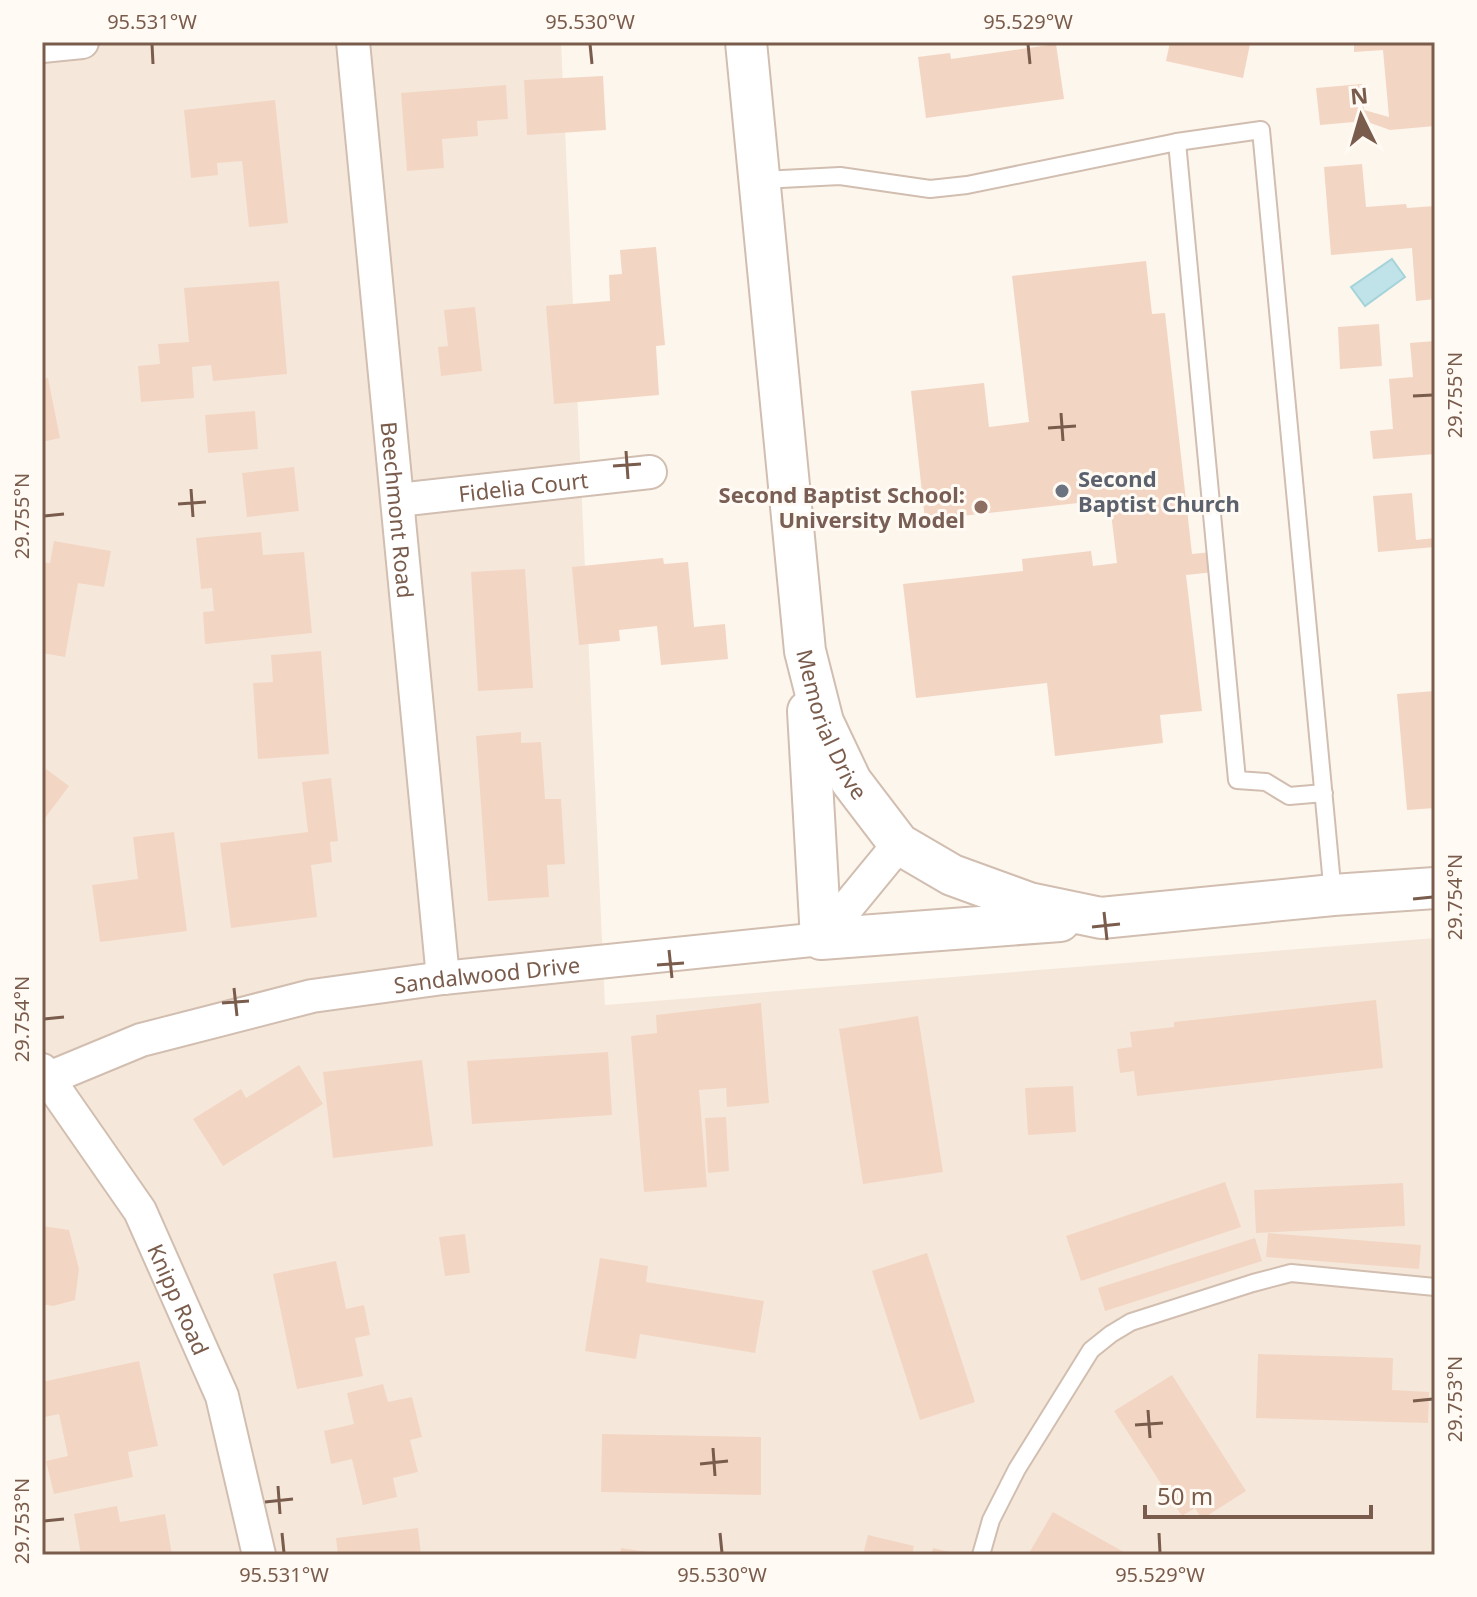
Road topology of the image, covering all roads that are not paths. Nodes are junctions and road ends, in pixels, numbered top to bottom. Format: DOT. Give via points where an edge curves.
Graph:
graph roads {
  1 [pos="82,42"];
  2 [pos="353,42"];
  3 [pos="746,42"];
  4 [pos="42,46"];
  5 [pos="1177,142"];
  6 [pos="760,180"];
  7 [pos="650,472"];
  8 [pos="398,500"];
  9 [pos="805,651"];
  10 [pos="1324,793"];
  11 [pos="899,844"];
  12 [pos="1435,888"];
  13 [pos="1333,895"];
  14 [pos="1101,918"];
  15 [pos="821,939"];
  16 [pos="443,978"];
  17 [pos="44,1076"];
  18 [pos="1435,1287"];
  19 [pos="259,1555"];
  20 [pos="981,1555"];
  1 -- 4 [label="street"];
  2 -- 8 [label="street, Beechmont Road"];
  3 -- 6 [label="street, Memorial Drive"];
  5 -- 6 [label="lane" via="930,189 840,176"];
  5 -- 10 [label="lane" via="1237,780 1266,782 1289,796"];
  5 -- 10 [label="lane" via="1261,130"];
  6 -- 9 [label="street, Memorial Drive"];
  7 -- 8 [label="street, Fidelia Court"];
  8 -- 16 [label="street, Beechmont Road"];
  9 -- 11 [label="street, Memorial Drive" via="823,722 851,781"];
  9 -- 15 [label="street"];
  10 -- 13 [label="lane"];
  11 -- 14 [label="street, Memorial Drive" via="952,875 1029,903"];
  11 -- 15 [label="street"];
  12 -- 13 [label="street, Memorial Drive"];
  13 -- 14 [label="street, Memorial Drive"];
  14 -- 15 [label="street"];
  15 -- 16 [label="street, Sandalwood Drive"];
  16 -- 17 [label="street, Sandalwood Drive" via="312,996 141,1040"];
  17 -- 19 [label="street, Knipp Road" via="140,1211 222,1396"];
  18 -- 20 [label="lane" via="1291,1273 1131,1322 1091,1350 1017,1469 991,1520"];
}
